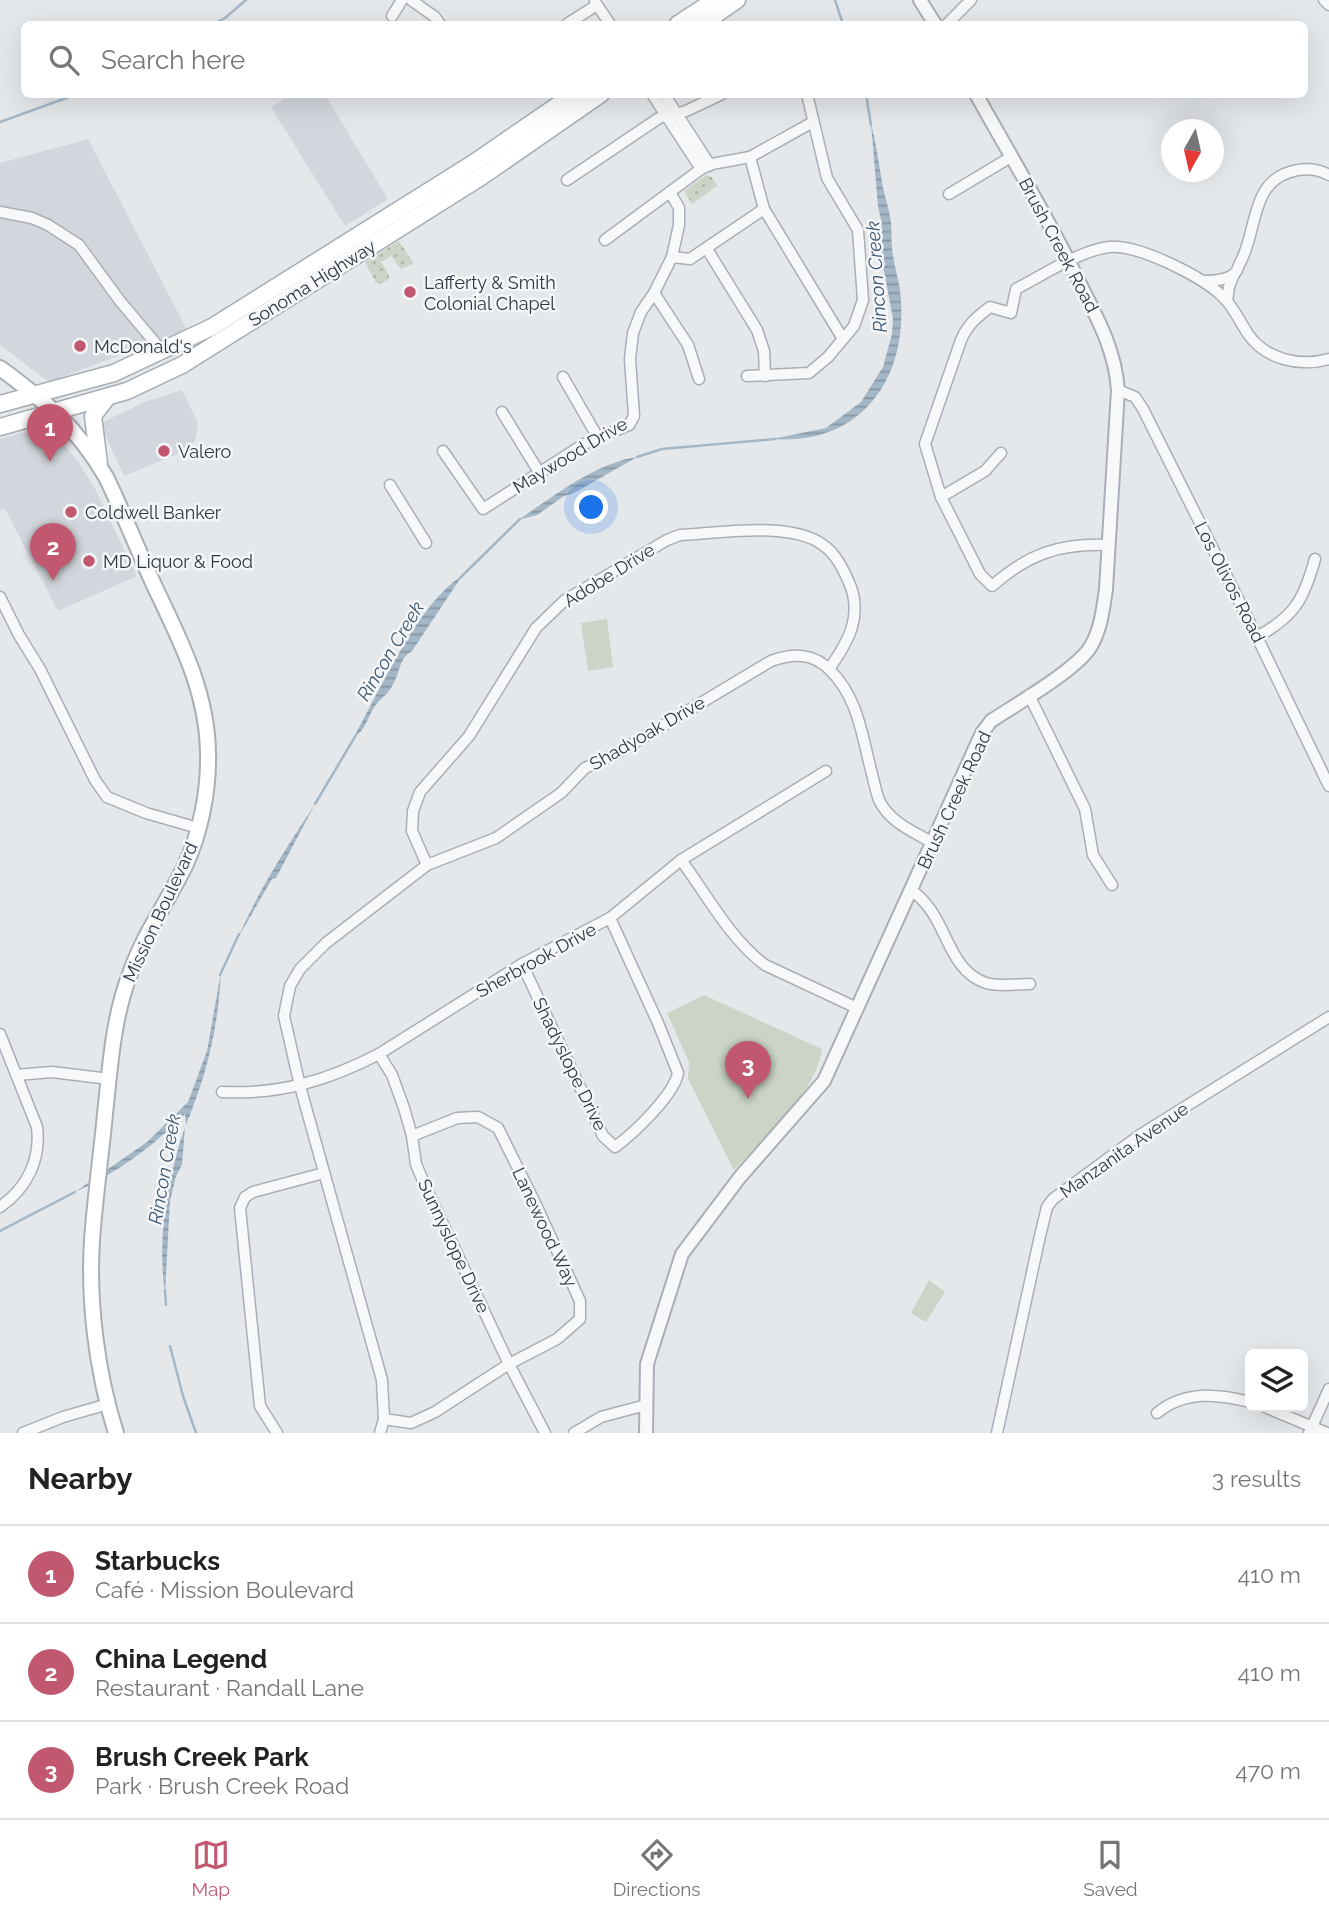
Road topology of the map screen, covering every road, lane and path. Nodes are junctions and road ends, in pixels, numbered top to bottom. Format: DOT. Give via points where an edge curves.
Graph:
graph roads {
  1 [pos="402,0"];
  2 [pos="411,0"];
  3 [pos="715,0"];
  4 [pos="737,0"];
  5 [pos="920,0"];
  6 [pos="971,0"];
  7 [pos="1324,0"];
  8 [pos="595,3"];
  9 [pos="1329,5"];
  10 [pos="392,16"];
  11 [pos="438,21"];
  12 [pos="572,21"];
  13 [pos="608,21"];
  14 [pos="683,21"];
  15 [pos="706,21"];
  16 [pos="933,21"];
  17 [pos="950,21"];
  18 [pos="568,98"];
  19 [pos="595,98"];
  20 [pos="656,98"];
  21 [pos="666,98"];
  22 [pos="712,98"];
  23 [pos="808,98"];
  24 [pos="978,98"];
  25 [pos="672,114"];
  26 [pos="813,122"];
  27 [pos="750,157"];
  28 [pos="1011,157"];
  29 [pos="706,167"];
  30 [pos="1329,175"];
  31 [pos="567,180"];
  32 [pos="670,192"];
  33 [pos="949,194"];
  34 [pos="764,209"];
  35 [pos="0,212"];
  36 [pos="605,240"];
  37 [pos="707,249"];
  38 [pos="672,257"];
  39 [pos="1069,261"];
  40 [pos="1234,274"];
  41 [pos="1202,281"];
  42 [pos="654,293"];
  43 [pos="1227,301"];
  44 [pos="844,339"];
  45 [pos="162,351"];
  46 [pos="1329,359"];
  47 [pos="0,368"];
  48 [pos="747,376"];
  49 [pos="765,376"];
  50 [pos="563,377"];
  51 [pos="699,379"];
  52 [pos="1118,390"];
  53 [pos="36,394"];
  54 [pos="108,397"];
  55 [pos="0,404"];
  56 [pos="55,411"];
  57 [pos="502,412"];
  58 [pos="0,427"];
  59 [pos="597,436"];
  60 [pos="443,451"];
  61 [pos="1001,453"];
  62 [pos="99,464"];
  63 [pos="539,472"];
  64 [pos="390,485"];
  65 [pos="941,497"];
  66 [pos="426,543"];
  67 [pos="1108,545"];
  68 [pos="1315,559"];
  69 [pos="0,597"];
  70 [pos="1257,637"];
  71 [pos="829,669"];
  72 [pos="1029,695"];
  73 [pos="826,771"];
  74 [pos="1329,786"];
  75 [pos="198,828"];
  76 [pos="933,843"];
  77 [pos="681,860"];
  78 [pos="427,865"];
  79 [pos="1112,886"];
  80 [pos="912,891"];
  81 [pos="610,918"];
  82 [pos="522,964"];
  83 [pos="1030,984"];
  84 [pos="857,1008"];
  85 [pos="1329,1017"];
  86 [pos="0,1034"];
  87 [pos="379,1054"];
  88 [pos="16,1075"];
  89 [pos="109,1079"];
  90 [pos="300,1086"];
  91 [pos="222,1092"];
  92 [pos="412,1136"];
  93 [pos="324,1173"];
  94 [pos="0,1207"];
  95 [pos="509,1364"];
  96 [pos="1329,1389"];
  97 [pos="1245,1401"];
  98 [pos="108,1404"];
  99 [pos="646,1405"];
  100 [pos="1275,1412"];
  101 [pos="1157,1413"];
  102 [pos="384,1419"];
  103 [pos="1311,1429"];
  104 [pos="23,1433"];
  105 [pos="117,1433"];
  106 [pos="277,1433"];
  107 [pos="380,1433"];
  108 [pos="545,1433"];
  109 [pos="574,1433"];
  110 [pos="646,1433"];
  111 [pos="998,1433"];
  112 [pos="1327,1433"];
  1 -- 10 [label="street"];
  2 -- 11 [label="street"];
  3 -- 14 [label="main road"];
  4 -- 15 [label="main road"];
  5 -- 16 [label="street"];
  6 -- 17 [label="street"];
  7 -- 9 [label="street"];
  8 -- 12 [label="street"];
  8 -- 13 [label="street"];
  18 -- 45 [label="main road, Sonoma Highway" via="235,313"];
  19 -- 54 [label="main road, Sonoma Highway" via="481,177 199,354"];
  20 -- 25 [label="street"];
  21 -- 25 [label="street"];
  22 -- 25 [label="street"];
  23 -- 26 [label="street"];
  24 -- 28 [label="street, Brush Creek Road"];
  25 -- 29 [label="street"];
  25 -- 31 [label="street"];
  26 -- 27 [label="street"];
  26 -- 44 [label="street" via="827,178 858,230 863,300"];
  27 -- 29 [label="street"];
  27 -- 34 [label="street"];
  28 -- 33 [label="street"];
  28 -- 39 [label="street, Brush Creek Road"];
  29 -- 32 [label="street"];
  30 -- 40 [label="street" via="1296,170 1266,187 1244,257"];
  32 -- 36 [label="street"];
  32 -- 38 [label="street, Maywood Drive" via="679,208"];
  34 -- 37 [label="street"];
  34 -- 44 [label="street"];
  35 -- 45 [label="street" via="40,222 79,245"];
  37 -- 38 [label="street" via="690,259"];
  37 -- 49 [label="street" via="757,330"];
  38 -- 42 [label="street, Maywood Drive"];
  39 -- 41 [label="street" via="1107,247 1122,247 1147,253"];
  39 -- 52 [label="street, Brush Creek Road" via="1108,341"];
  39 -- 65 [label="street" via="1016,289 1011,313 990,307 967,326 925,444"];
  40 -- 41 [label="street"];
  40 -- 43 [label="street"];
  41 -- 43 [label="street"];
  42 -- 51 [label="street" via="688,345"];
  42 -- 59 [label="street, Maywood Drive" via="633,334 634,415 629,425"];
  43 -- 46 [label="street" via="1262,349 1298,362"];
  44 -- 49 [label="street" via="808,373"];
  45 -- 53 [label="main road, Sonoma Highway" via="114,373"];
  47 -- 53 [label="main road, Mission Boulevard"];
  48 -- 49 [label="street"];
  50 -- 59 [label="street"];
  52 -- 67 [label="street, Brush Creek Road"];
  52 -- 70 [label="street, Los Olivos Road" via="1135,397 1143,409"];
  53 -- 55 [label="main road, Sonoma Highway"];
  53 -- 56 [label="main road, Mission Boulevard"];
  54 -- 56 [label="main road, Sonoma Highway"];
  54 -- 62 [label="main road" via="93,416"];
  56 -- 58 [label="main road, Sonoma Highway"];
  56 -- 62 [label="main road, Mission Boulevard" via="82,438"];
  57 -- 63 [label="street"];
  59 -- 63 [label="street, Maywood Drive"];
  60 -- 63 [label="street, Maywood Drive" via="483,509"];
  61 -- 65 [label="street" via="985,471"];
  62 -- 75 [label="main road, Mission Boulevard" via="196,679 208,749"];
  64 -- 66 [label="street"];
  65 -- 67 [label="street" via="980,574 992,586 1007,573 1057,548"];
  67 -- 72 [label="street, Brush Creek Road" via="1101,620 1092,643 1072,665"];
  68 -- 70 [label="street" via="1297,605 1280,624"];
  69 -- 75 [label="street" via="107,797"];
  70 -- 74 [label="street, Los Olivos Road"];
  71 -- 76 [label="street, Shadyoak Drive" via="856,707 879,801 892,818"];
  71 -- 78 [label="street, Shadyoak Drive" via="820,659 807,657 771,661 585,768 561,793 496,838"];
  71 -- 78 [label="street, Adobe Drive" via="850,638 855,613 853,593 839,562 822,544 775,530 680,535 667,540 565,600 536,628 469,736 420,792 412,831"];
  72 -- 76 [label="street, Brush Creek Road" via="991,720 982,733"];
  72 -- 79 [label="street" via="1085,809 1093,855"];
  73 -- 77 [label="street, Sherbrook Drive"];
  75 -- 89 [label="main road, Mission Boulevard" via="186,864 146,933 129,974"];
  76 -- 80 [label="street, Brush Creek Road"];
  77 -- 81 [label="street, Sherbrook Drive"];
  77 -- 84 [label="street" via="753,956"];
  78 -- 90 [label="street, Shadyoak Drive" via="326,943 290,986 284,1016"];
  80 -- 83 [label="street" via="925,900 969,974 988,984"];
  80 -- 84 [label="street, Brush Creek Road"];
  81 -- 82 [label="street, Sherbrook Drive"];
  81 -- 82 [label="street, Shadyslope Drive" via="678,1073 672,1088 615,1147 603,1136"];
  82 -- 87 [label="street, Sherbrook Drive"];
  84 -- 99 [label="street, Brush Creek Road" via="824,1081 740,1177 682,1254 649,1354"];
  85 -- 111 [label="street, Manzanita Avenue" via="1140,1135 1053,1199 1040,1236"];
  86 -- 88 [label="street"];
  87 -- 90 [label="street, Sherbrook Drive"];
  87 -- 92 [label="street, Sunnyslope Drive" via="392,1075"];
  88 -- 89 [label="street" via="52,1072"];
  88 -- 94 [label="street" via="37,1127 38,1143 29,1177"];
  89 -- 98 [label="main road, Mission Boulevard" via="92,1242 95,1328"];
  90 -- 91 [label="street, Sherbrook Drive"];
  90 -- 93 [label="street, Shadyoak Drive"];
  92 -- 95 [label="street, Sunnyslope Drive" via="426,1188"];
  92 -- 95 [label="street, Lanewood Way" via="457,1118 478,1117 498,1128 580,1301 580,1319 556,1339"];
  93 -- 102 [label="street, Shadyoak Drive" via="382,1380"];
  93 -- 106 [label="street" via="253,1192 240,1209 260,1406"];
  95 -- 102 [label="street, Lanewood Way" via="411,1423"];
  95 -- 108 [label="street, Sunnyslope Drive"];
  96 -- 103 [label="street"];
  97 -- 101 [label="street" via="1221,1395 1187,1397 1170,1402"];
  98 -- 104 [label="street"];
  98 -- 105 [label="main road, Mission Boulevard"];
  99 -- 109 [label="street" via="601,1417"];
  99 -- 110 [label="street, Brush Creek Road"];
  100 -- 103 [label="street"];
  102 -- 107 [label="street, Shadyoak Drive"];
  103 -- 112 [label="street"];
}
